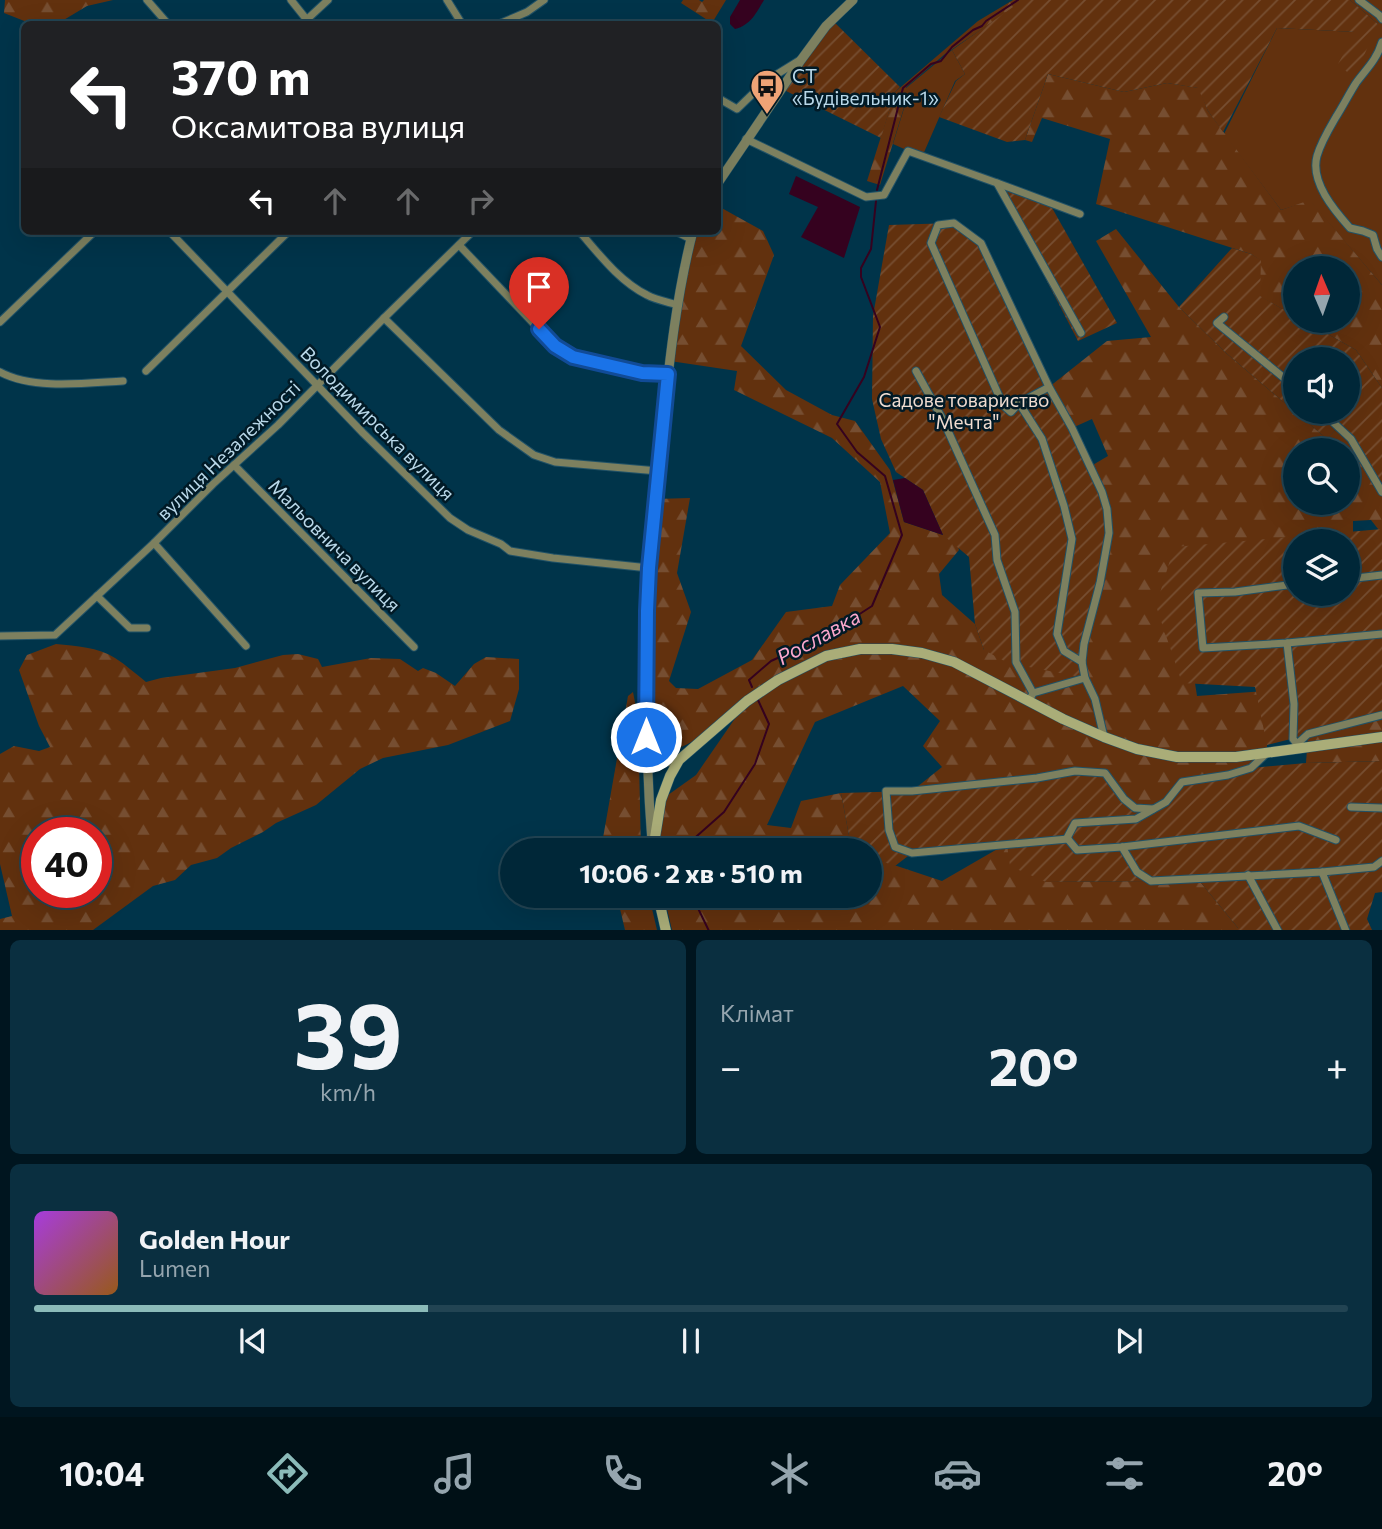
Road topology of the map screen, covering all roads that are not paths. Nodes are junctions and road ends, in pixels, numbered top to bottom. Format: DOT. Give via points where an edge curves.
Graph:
graph roads {
  1 [pos="146,0"];
  2 [pos="291,0"];
  3 [pos="328,0"];
  4 [pos="447,0"];
  5 [pos="544,0"];
  6 [pos="853,0"];
  7 [pos="1359,0"];
  8 [pos="1382,19"];
  9 [pos="165,21"];
  10 [pos="303,21"];
  11 [pos="305,21"];
  12 [pos="459,21"];
  13 [pos="506,21"];
  14 [pos="1382,42"];
  15 [pos="801,60"];
  16 [pos="721,100"];
  17 [pos="746,139"];
  18 [pos="721,176"];
  19 [pos="997,183"];
  20 [pos="1080,214"];
  21 [pos="91,235"];
  22 [pos="173,235"];
  23 [pos="285,235"];
  24 [pos="470,235"];
  25 [pos="583,235"];
  26 [pos="692,235"];
  27 [pos="459,245"];
  28 [pos="1382,257"];
  29 [pos="227,292"];
  30 [pos="678,305"];
  31 [pos="1224,317"];
  32 [pos="384,318"];
  33 [pos="0,322"];
  34 [pos="1081,333"];
  35 [pos="146,371"];
  36 [pos="916,371"];
  37 [pos="0,372"];
  38 [pos="668,374"];
  39 [pos="1283,377"];
  40 [pos="123,381"];
  41 [pos="318,385"];
  42 [pos="1049,387"];
  43 [pos="1019,403"];
  44 [pos="1335,424"];
  45 [pos="234,465"];
  46 [pos="658,471"];
  47 [pos="1382,492"];
  48 [pos="153,544"];
  49 [pos="649,568"];
  50 [pos="1382,575"];
  51 [pos="1360,578"];
  52 [pos="1283,586"];
  53 [pos="97,596"];
  54 [pos="147,628"];
  55 [pos="1382,634"];
  56 [pos="0,636"];
  57 [pos="1287,643"];
  58 [pos="246,646"];
  59 [pos="414,647"];
  60 [pos="1082,662"];
  61 [pos="1085,678"];
  62 [pos="1031,697"];
  63 [pos="1382,715"];
  64 [pos="646,737"];
  65 [pos="1104,737"];
  66 [pos="1382,737"];
  67 [pos="1297,746"];
  68 [pos="1267,752"];
  69 [pos="679,760"];
  70 [pos="1351,807"];
  71 [pos="1382,808"];
  72 [pos="1153,809"];
  73 [pos="652,838"];
  74 [pos="655,838"];
  75 [pos="1068,839"];
  76 [pos="1336,840"];
  77 [pos="1122,848"];
  78 [pos="1382,861"];
  79 [pos="1322,872"];
  80 [pos="1248,875"];
  81 [pos="661,908"];
  82 [pos="666,930"];
  83 [pos="1278,930"];
  84 [pos="1346,930"];
  1 -- 9 [label="street"];
  2 -- 10 [label="street"];
  3 -- 11 [label="street"];
  4 -- 12 [label="street"];
  5 -- 13 [label="street"];
  6 -- 15 [label="street"];
  7 -- 8 [label="street"];
  14 -- 28 [label="street" via="1316,158 1317,176 1327,199 1350,228 1373,235"];
  15 -- 16 [label="street" via="766,81 737,109"];
  15 -- 17 [label="street"];
  17 -- 18 [label="street"];
  17 -- 19 [label="street" via="866,197 884,195 908,151"];
  19 -- 20 [label="street"];
  19 -- 34 [label="street"];
  21 -- 33 [label="street"];
  22 -- 29 [label="street, Володимирська вулиця"];
  23 -- 29 [label="street"];
  24 -- 27 [label="street, вулиця Незалежності"];
  25 -- 30 [label="street" via="636,288"];
  26 -- 30 [label="street"];
  27 -- 32 [label="street, вулиця Незалежності"];
  27 -- 38 [label="street" via="555,346 573,357 642,373"];
  29 -- 35 [label="street"];
  29 -- 41 [label="street, Володимирська вулиця"];
  30 -- 38 [label="street"];
  31 -- 39 [label="street" via="1217,323"];
  32 -- 41 [label="street, вулиця Незалежності"];
  32 -- 46 [label="street" via="499,430 534,455 555,462"];
  36 -- 62 [label="street" via="995,535 997,559 1015,612 1016,662"];
  37 -- 40 [label="street" via="24,382"];
  38 -- 46 [label="street"];
  41 -- 45 [label="street, вулиця Незалежності"];
  41 -- 49 [label="street, Володимирська вулиця" via="428,498 468,530 510,551"];
  42 -- 43 [label="street"];
  42 -- 43 [label="street" via="981,243 954,223 938,225 930,243 1003,405 1011,412"];
  42 -- 60 [label="street" via="1091,466 1107,509 1109,533"];
  43 -- 60 [label="street" via="1042,439 1065,506 1072,539 1057,634 1064,651"];
  44 -- 47 [label="street" via="1351,439"];
  45 -- 48 [label="street, вулиця Незалежності"];
  45 -- 59 [label="street, Мальовнича вулиця"];
  46 -- 49 [label="street"];
  48 -- 53 [label="street, вулиця Незалежності"];
  48 -- 58 [label="street"];
  49 -- 64 [label="street"];
  50 -- 51 [label="street"];
  52 -- 57 [label="street" via="1198,593 1203,648"];
  53 -- 54 [label="street" via="130,628"];
  53 -- 56 [label="street, вулиця Незалежності" via="55,635"];
  55 -- 57 [label="street"];
  57 -- 67 [label="street"];
  60 -- 61 [label="street"];
  61 -- 62 [label="street"];
  61 -- 65 [label="street"];
  62 -- 65 [label="main road" via="1063,719"];
  62 -- 69 [label="main road" via="954,662 922,653 860,649 827,656 778,680"];
  63 -- 67 [label="street" via="1308,734"];
  64 -- 69 [label="street" via="662,761"];
  64 -- 73 [label="street"];
  65 -- 68 [label="main road" via="1177,757"];
  66 -- 67 [label="main road"];
  67 -- 68 [label="main road"];
  68 -- 72 [label="street" via="1251,768 1182,782 1166,802"];
  69 -- 74 [label="main road" via="661,800"];
  70 -- 71 [label="street"];
  72 -- 75 [label="street" via="1136,819 1074,823"];
  72 -- 75 [label="street" via="1135,808 1105,773 1075,771 886,792 895,846 912,853"];
  75 -- 77 [label="street" via="1077,850"];
  76 -- 77 [label="street" via="1299,826"];
  77 -- 80 [label="street" via="1137,872 1151,881"];
  78 -- 79 [label="street" via="1374,867"];
  79 -- 80 [label="street"];
  79 -- 84 [label="street"];
  80 -- 83 [label="street"];
  81 -- 82 [label="main road"];
}
